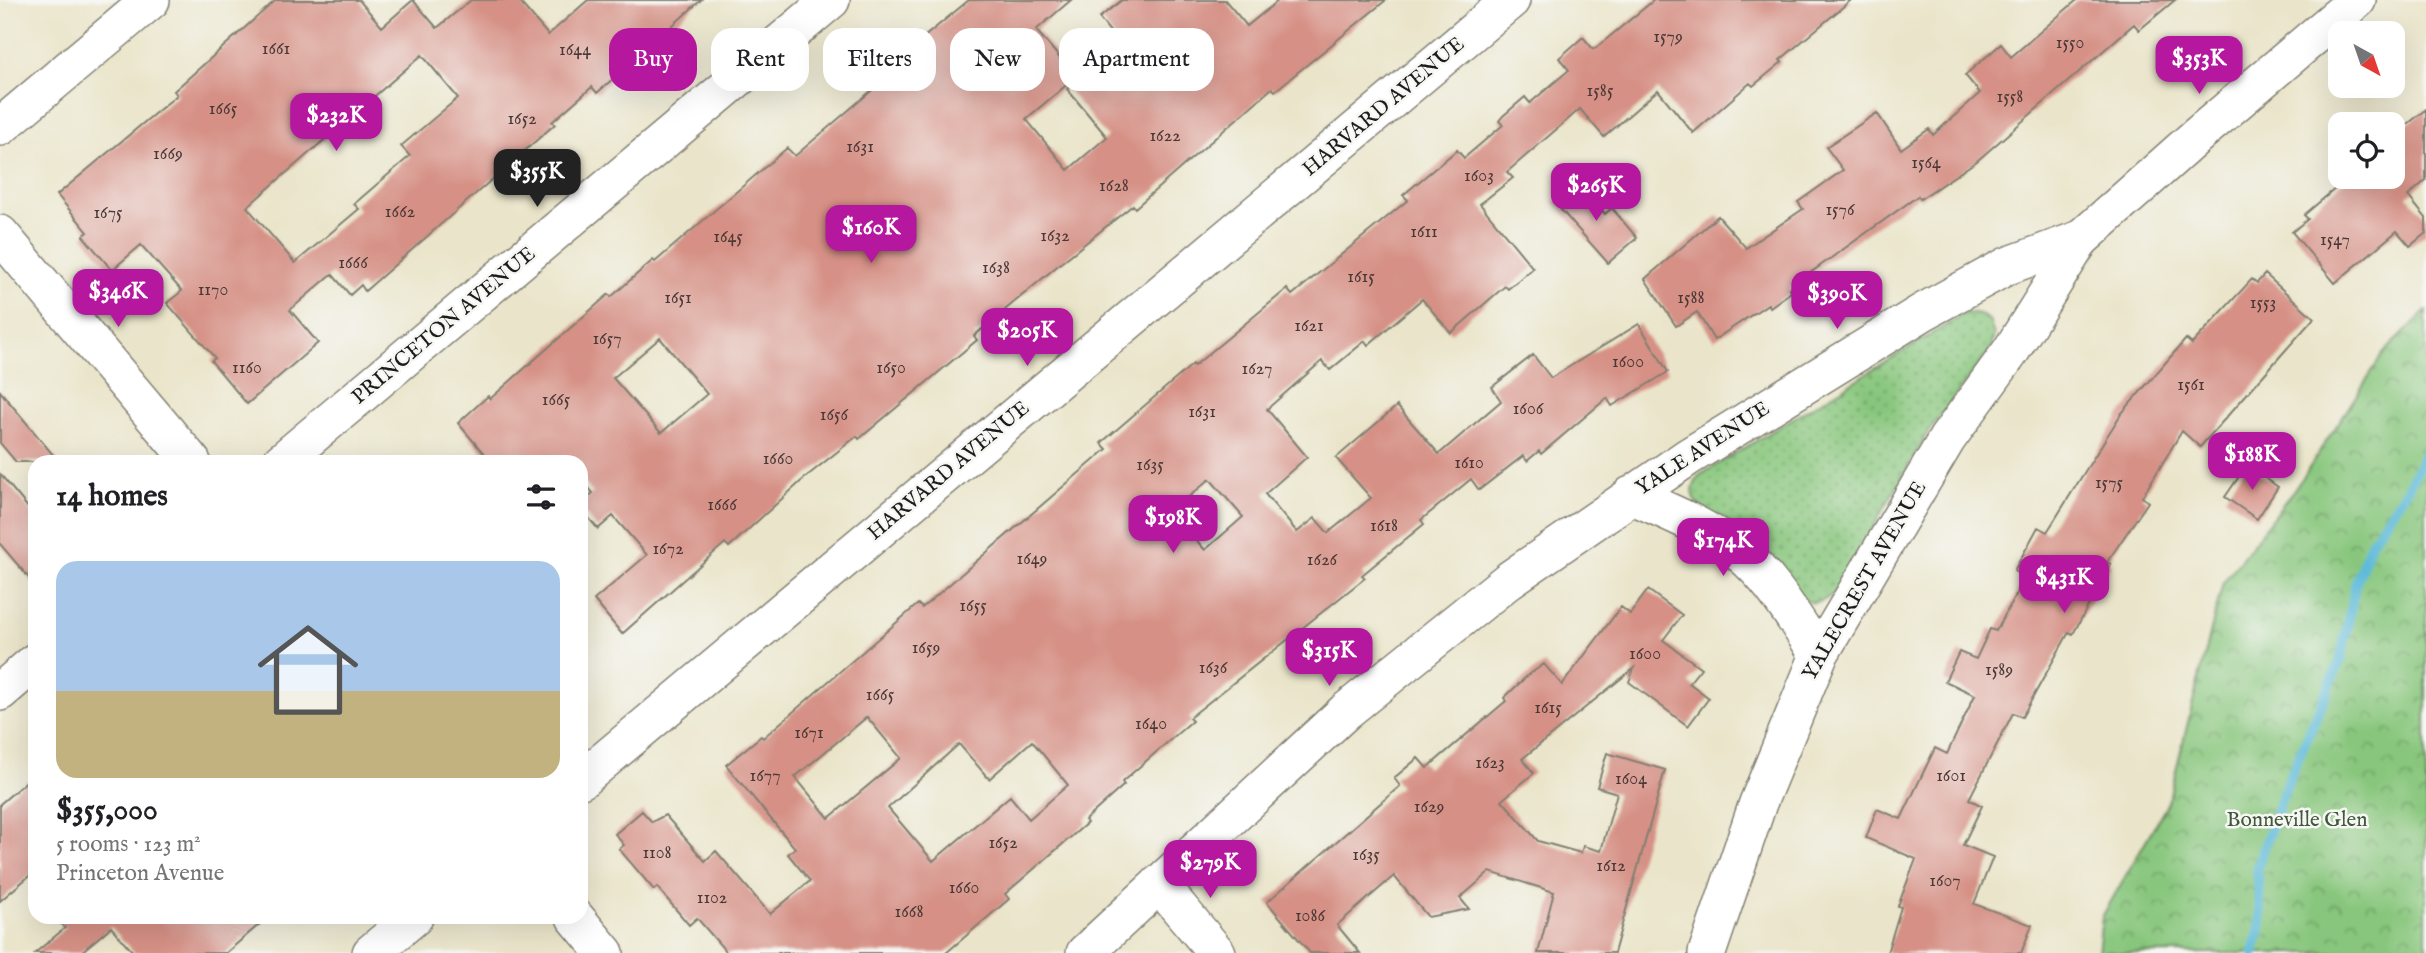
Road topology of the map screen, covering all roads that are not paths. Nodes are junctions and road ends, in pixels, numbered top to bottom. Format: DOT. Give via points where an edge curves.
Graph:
graph roads {
  1 [pos="151,0"];
  2 [pos="831,0"];
  3 [pos="1511,0"];
  4 [pos="2357,0"];
  5 [pos="0,127"];
  6 [pos="0,234"];
  7 [pos="2081,239"];
  8 [pos="186,455"];
  9 [pos="289,455"];
  10 [pos="1631,495"];
  11 [pos="1819,655"];
  12 [pos="28,668"];
  13 [pos="0,692"];
  14 [pos="588,774"];
  15 [pos="1159,884"];
  16 [pos="406,924"];
  17 [pos="581,924"];
  18 [pos="371,953"];
  19 [pos="605,953"];
  20 [pos="1085,953"];
  21 [pos="1217,953"];
  22 [pos="1707,953"];
  1 -- 5 [label="street"];
  2 -- 9 [label="street, PRINCETON AVENUE"];
  3 -- 14 [label="street, HARVARD AVENUE"];
  4 -- 7 [label="street, YALE AVENUE"];
  6 -- 8 [label="street"];
  7 -- 10 [label="street, YALE AVENUE" via="2007,267 1923,312"];
  7 -- 11 [label="street, YALECREST AVENUE" via="2011,351 1948,439"];
  10 -- 11 [label="street" via="1689,521 1740,553 1766,580"];
  10 -- 15 [label="street, YALE AVENUE" via="1509,580 1356,703"];
  11 -- 22 [label="street, YALECREST AVENUE" via="1758,803"];
  12 -- 13 [label="street"];
  15 -- 20 [label="street, YALE AVENUE"];
  15 -- 21 [label="street"];
  16 -- 18 [label="street"];
  17 -- 19 [label="street"];
}
